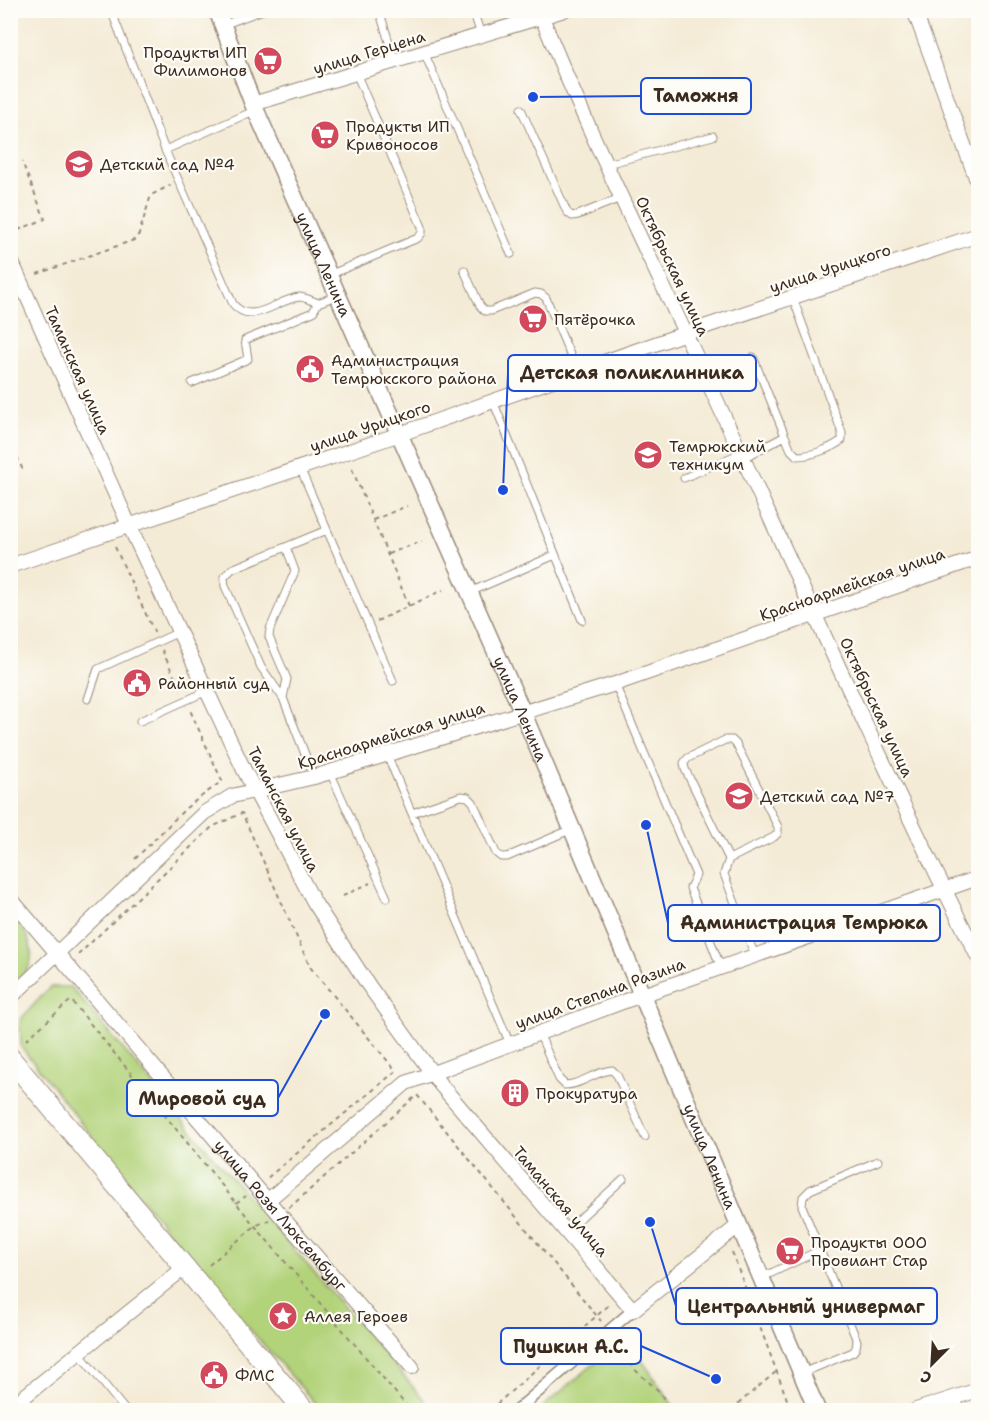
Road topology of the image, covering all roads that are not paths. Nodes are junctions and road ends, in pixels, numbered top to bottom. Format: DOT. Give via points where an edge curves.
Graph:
graph roads {
  1 [pos="111,10"];
  2 [pos="263,10"];
  3 [pos="379,10"];
  4 [pos="473,10"];
  5 [pos="564,10"];
  6 [pos="914,10"];
  7 [pos="541,14"];
  8 [pos="220,18"];
  9 [pos="481,35"];
  10 [pos="424,52"];
  11 [pos="395,61"];
  12 [pos="356,73"];
  13 [pos="254,107"];
  14 [pos="522,109"];
  15 [pos="713,136"];
  16 [pos="165,150"];
  17 [pos="607,164"];
  18 [pos="978,183"];
  19 [pos="622,197"];
  20 [pos="978,235"];
  21 [pos="511,254"];
  22 [pos="10,258"];
  23 [pos="464,270"];
  24 [pos="329,276"];
  25 [pos="338,295"];
  26 [pos="793,297"];
  27 [pos="318,303"];
  28 [pos="686,333"];
  29 [pos="753,357"];
  30 [pos="578,371"];
  31 [pos="192,382"];
  32 [pos="493,401"];
  33 [pos="400,434"];
  34 [pos="785,436"];
  35 [pos="742,456"];
  36 [pos="300,468"];
  37 [pos="684,478"];
  38 [pos="129,525"];
  39 [pos="327,530"];
  40 [pos="286,547"];
  41 [pos="555,555"];
  42 [pos="978,558"];
  43 [pos="10,566"];
  44 [pos="470,592"];
  45 [pos="815,615"];
  46 [pos="582,620"];
  47 [pos="179,632"];
  48 [pos="393,681"];
  49 [pos="615,684"];
  50 [pos="207,691"];
  51 [pos="283,698"];
  52 [pos="88,699"];
  53 [pos="523,713"];
  54 [pos="140,721"];
  55 [pos="387,755"];
  56 [pos="330,772"];
  57 [pos="314,777"];
  58 [pos="255,791"];
  59 [pos="412,813"];
  60 [pos="572,828"];
  61 [pos="729,859"];
  62 [pos="978,878"];
  63 [pos="944,890"];
  64 [pos="10,898"];
  65 [pos="387,898"];
  66 [pos="57,953"];
  67 [pos="755,956"];
  68 [pos="978,957"];
  69 [pos="721,968"];
  70 [pos="641,995"];
  71 [pos="10,998"];
  72 [pos="539,1033"];
  73 [pos="510,1044"];
  74 [pos="10,1058"];
  75 [pos="432,1072"];
  76 [pos="645,1137"];
  77 [pos="878,1161"];
  78 [pos="623,1179"];
  79 [pos="267,1201"];
  80 [pos="739,1225"];
  81 [pos="564,1232"];
  82 [pos="820,1250"];
  83 [pos="184,1268"];
  84 [pos="761,1277"];
  85 [pos="633,1310"];
  86 [pos="79,1353"];
  87 [pos="412,1367"];
  88 [pos="802,1373"];
  89 [pos="978,1390"];
  90 [pos="959,1404"];
  91 [pos="10,1408"];
  92 [pos="125,1410"];
  93 [pos="304,1410"];
  94 [pos="517,1410"];
  95 [pos="817,1410"];
  96 [pos="916,1410"];
  1 -- 16 [label="lane"];
  2 -- 8 [label="lane"];
  3 -- 11 [label="lane"];
  4 -- 9 [label="lane"];
  5 -- 7 [label="street, улица Герцена"];
  6 -- 18 [label="street"];
  7 -- 9 [label="street, улица Герцена"];
  7 -- 17 [label="street, Октябрьская улица"];
  8 -- 13 [label="street, улица Ленина"];
  9 -- 10 [label="street, улица Герцена"];
  10 -- 11 [label="street, улица Герцена"];
  10 -- 21 [label="lane"];
  11 -- 12 [label="street, улица Герцена"];
  12 -- 13 [label="street, улица Герцена"];
  12 -- 24 [label="lane" via="422,234"];
  13 -- 16 [label="lane"];
  13 -- 24 [label="street, улица Ленина"];
  14 -- 19 [label="lane" via="567,212 578,215"];
  15 -- 17 [label="lane"];
  16 -- 27 [label="lane" via="237,310 260,312 300,297"];
  17 -- 19 [label="street, Октябрьская улица"];
  19 -- 28 [label="street, Октябрьская улица"];
  20 -- 26 [label="street, улица Урицкого"];
  22 -- 38 [label="street, Таманская улица"];
  23 -- 30 [label="lane" via="485,311 535,293 546,298"];
  24 -- 25 [label="street, улица Ленина"];
  25 -- 27 [label="lane"];
  25 -- 33 [label="street, улица Ленина"];
  26 -- 28 [label="street, улица Урицкого"];
  26 -- 34 [label="lane" via="842,440 797,456"];
  27 -- 31 [label="lane" via="313,312 245,340 248,359"];
  28 -- 30 [label="street, улица Урицкого"];
  28 -- 35 [label="street, Октябрьская улица"];
  29 -- 34 [label="lane"];
  30 -- 32 [label="street, улица Урицкого"];
  32 -- 33 [label="street, улица Урицкого"];
  32 -- 41 [label="lane"];
  33 -- 36 [label="street, улица Урицкого"];
  33 -- 44 [label="street, улица Ленина"];
  34 -- 35 [label="lane"];
  35 -- 37 [label="lane"];
  35 -- 45 [label="street, Октябрьская улица"];
  36 -- 38 [label="street, улица Урицкого"];
  36 -- 39 [label="lane"];
  38 -- 43 [label="street, улица Урицкого"];
  38 -- 47 [label="street, Таманская улица"];
  39 -- 40 [label="lane"];
  39 -- 48 [label="lane"];
  40 -- 51 [label="lane" via="295,570 268,632 287,679"];
  40 -- 51 [label="lane" via="224,576 261,667"];
  41 -- 44 [label="lane"];
  41 -- 46 [label="lane"];
  42 -- 45 [label="street, Красноармейская улица"];
  44 -- 53 [label="street, улица Ленина"];
  45 -- 49 [label="street, Красноармейская улица"];
  45 -- 63 [label="street, Октябрьская улица"];
  47 -- 50 [label="street, Таманская улица"];
  47 -- 52 [label="lane" via="98,669"];
  49 -- 53 [label="street, Красноармейская улица"];
  49 -- 69 [label="lane" via="696,876 690,888"];
  50 -- 54 [label="lane"];
  50 -- 58 [label="street, Таманская улица"];
  51 -- 57 [label="lane"];
  53 -- 55 [label="street, Красноармейская улица"];
  53 -- 60 [label="street, улица Ленина"];
  55 -- 56 [label="street, Красноармейская улица"];
  55 -- 59 [label="lane"];
  56 -- 57 [label="street, Красноармейская улица"];
  56 -- 65 [label="lane"];
  57 -- 58 [label="street, Красноармейская улица"];
  58 -- 66 [label="street, Красноармейская улица" via="232,796 204,813"];
  58 -- 75 [label="street, Таманская улица" via="320,911"];
  59 -- 60 [label="lane" via="468,797 501,858"];
  59 -- 73 [label="lane"];
  60 -- 70 [label="street, улица Ленина"];
  61 -- 61 [label="lane" via="774,837 778,827 736,744 725,740 684,763"];
  61 -- 67 [label="lane" via="724,874"];
  62 -- 63 [label="street, улица Степана Разина"];
  63 -- 67 [label="street, улица Степана Разина"];
  63 -- 68 [label="street, Октябрьская улица"];
  64 -- 66 [label="street, улица Розы Люксембург"];
  66 -- 71 [label="street, Красноармейская улица"];
  66 -- 79 [label="street, улица Розы Люксембург"];
  67 -- 69 [label="street, улица Степана Разина"];
  69 -- 70 [label="street, улица Степана Разина"];
  70 -- 72 [label="street, улица Степана Разина"];
  70 -- 80 [label="street, улица Ленина"];
  72 -- 73 [label="street, улица Степана Разина"];
  72 -- 76 [label="lane" via="565,1085 604,1071 617,1075"];
  73 -- 75 [label="street, улица Степана Разина"];
  74 -- 83 [label="main road"];
  75 -- 79 [label="street, улица Степана Разина" via="406,1083"];
  75 -- 81 [label="street, Таманская улица"];
  77 -- 82 [label="lane" via="810,1190 803,1197 802,1206"];
  78 -- 81 [label="lane"];
  79 -- 87 [label="street, улица Розы Люксембург"];
  80 -- 84 [label="street, улица Ленина"];
  80 -- 85 [label="street"];
  81 -- 85 [label="street, Таманская улица"];
  82 -- 84 [label="lane"];
  82 -- 88 [label="lane" via="857,1341 856,1348"];
  83 -- 86 [label="street"];
  83 -- 93 [label="main road"];
  84 -- 88 [label="street, улица Ленина"];
  85 -- 94 [label="street"];
  86 -- 91 [label="street"];
  86 -- 92 [label="lane"];
  88 -- 95 [label="street, улица Ленина"];
  89 -- 90 [label="street"];
  90 -- 96 [label="street"];
}
